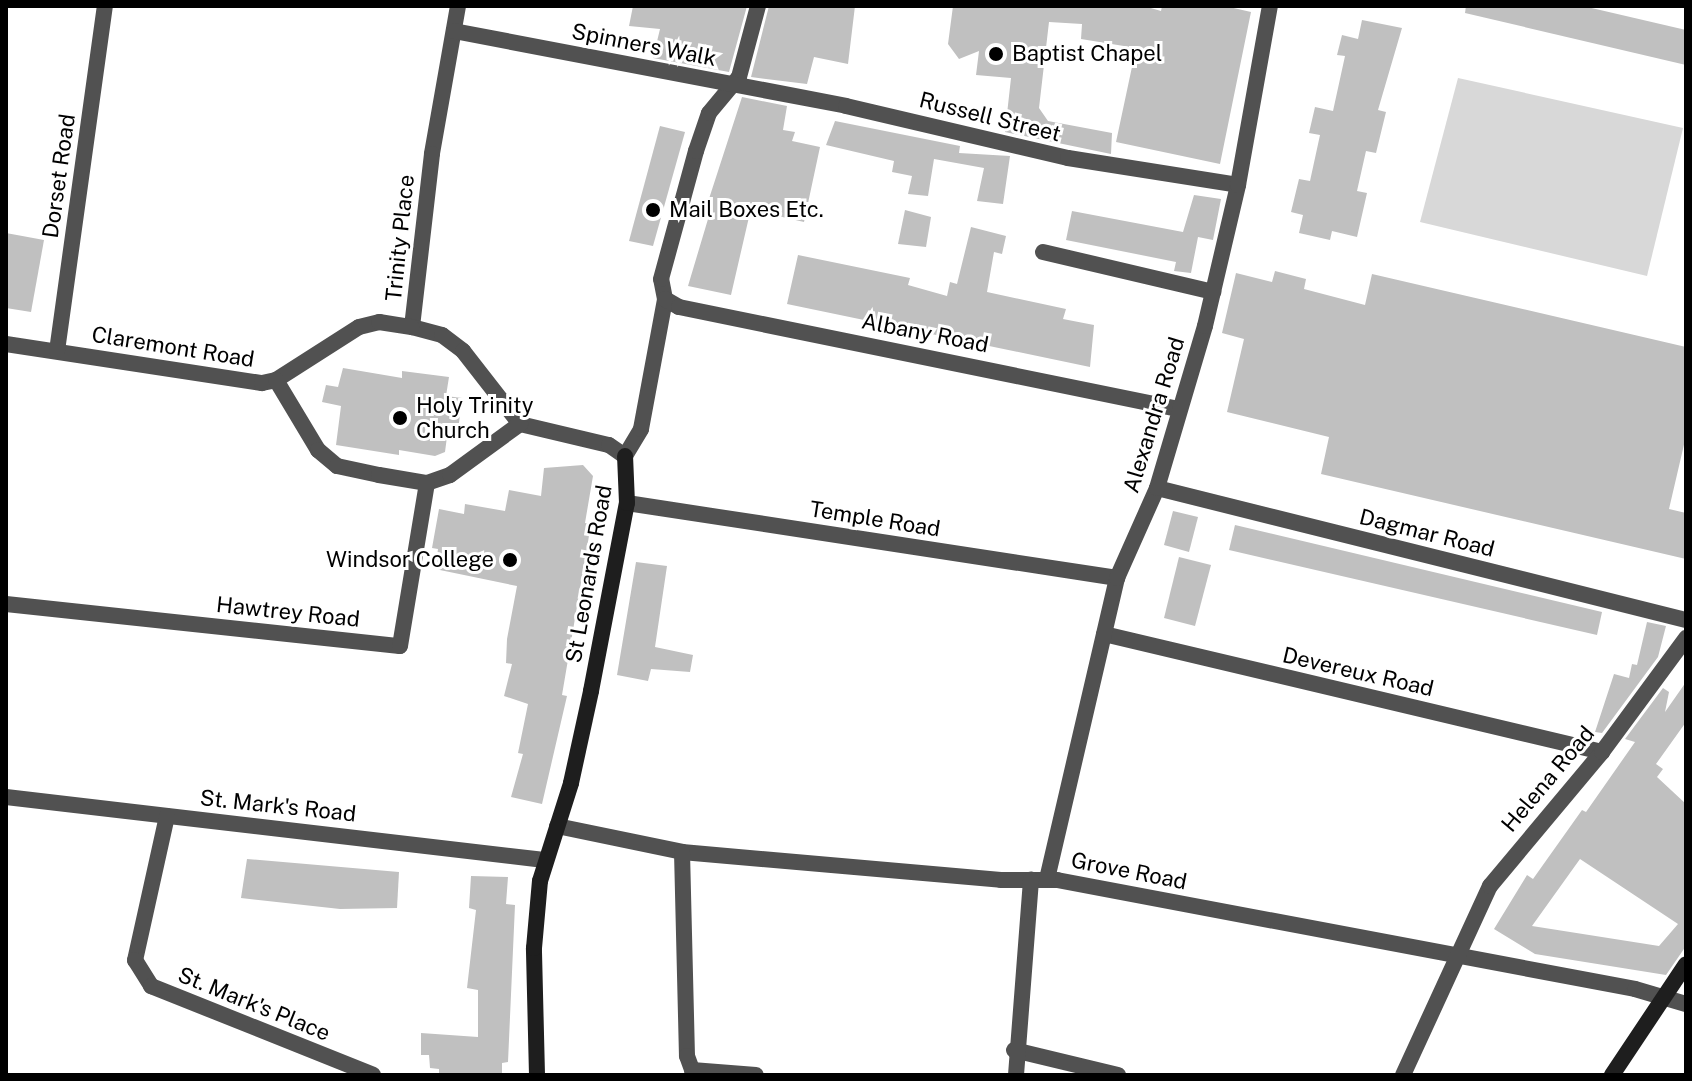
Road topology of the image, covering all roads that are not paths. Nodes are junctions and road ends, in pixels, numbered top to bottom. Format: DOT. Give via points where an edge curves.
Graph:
graph roads {
  1 [pos="105,6"];
  2 [pos="458,6"];
  3 [pos="758,6"];
  4 [pos="1270,6"];
  5 [pos="454,31"];
  6 [pos="731,85"];
  7 [pos="1238,185"];
  8 [pos="1043,252"];
  9 [pos="1213,292"];
  10 [pos="665,299"];
  11 [pos="412,327"];
  12 [pos="6,344"];
  13 [pos="57,351"];
  14 [pos="276,380"];
  15 [pos="1178,409"];
  16 [pos="520,424"];
  17 [pos="625,456"];
  18 [pos="427,483"];
  19 [pos="1157,488"];
  20 [pos="627,503"];
  21 [pos="1117,578"];
  22 [pos="6,604"];
  23 [pos="1686,620"];
  24 [pos="1104,634"];
  25 [pos="1686,638"];
  26 [pos="1602,752"];
  27 [pos="6,797"];
  28 [pos="167,816"];
  29 [pos="557,826"];
  30 [pos="682,852"];
  31 [pos="544,860"];
  32 [pos="1039,879"];
  33 [pos="1456,956"];
  34 [pos="1686,964"];
  35 [pos="1660,998"];
  36 [pos="1686,1004"];
  37 [pos="1014,1050"];
  38 [pos="373,1075"];
  39 [pos="537,1075"];
  40 [pos="756,1075"];
  41 [pos="1016,1075"];
  42 [pos="1118,1075"];
  43 [pos="1403,1075"];
  44 [pos="1612,1075"];
  1 -- 13 [label="street, Dorset Road"];
  2 -- 5 [label="street, Trinity Place"];
  3 -- 6 [label="street, St Leonards Road"];
  4 -- 7 [label="street, Alexandra Road"];
  5 -- 6 [label="street, Spinners Walk"];
  5 -- 11 [label="street, Trinity Place" via="432,154"];
  6 -- 7 [label="street, Russell Street" via="967,132 1068,158"];
  6 -- 10 [label="street, St Leonards Road" via="702,130 664,266"];
  7 -- 9 [label="street, Alexandra Road"];
  8 -- 9 [label="street"];
  9 -- 15 [label="street, Alexandra Road"];
  10 -- 15 [label="street, Albany Road" via="679,307"];
  10 -- 17 [label="street, St Leonards Road" via="641,429"];
  11 -- 14 [label="street, Claremont Road" via="379,322 359,327"];
  11 -- 16 [label="street, Trinity Place" via="442,335 463,351"];
  12 -- 13 [label="street, Claremont Road"];
  13 -- 14 [label="street, Claremont Road" via="262,383"];
  14 -- 18 [label="street" via="318,450 337,466"];
  15 -- 19 [label="street, Alexandra Road"];
  16 -- 17 [label="street" via="609,445"];
  16 -- 18 [label="street" via="450,475"];
  17 -- 20 [label="street, St Leonards Road"];
  18 -- 22 [label="street, Hawtrey Road" via="400,646"];
  19 -- 21 [label="street, Alexandra Road"];
  19 -- 23 [label="street, Dagmar Road"];
  20 -- 21 [label="street, Temple Road"];
  20 -- 29 [label="street, St Leonards Road" via="578,752"];
  21 -- 24 [label="street, Alexandra Road"];
  24 -- 26 [label="street, Devereux Road"];
  24 -- 32 [label="street, Alexandra Road"];
  25 -- 26 [label="street, Helena Road"];
  26 -- 33 [label="street, Helena Road" via="1490,886"];
  27 -- 28 [label="street, St. Mark's Road"];
  28 -- 31 [label="street, St. Mark's Road"];
  28 -- 38 [label="street, St. Mark's Place" via="135,960 151,986"];
  29 -- 30 [label="street, Grove Road"];
  29 -- 31 [label="street, St Leonards Road"];
  30 -- 32 [label="street, Grove Road"];
  30 -- 40 [label="street" via="687,1056 692,1070"];
  31 -- 39 [label="street, St Leonards Road" via="534,948"];
  32 -- 33 [label="street, Grove Road"];
  32 -- 37 [label="street, Alexandra Road"];
  33 -- 35 [label="street, Grove Road"];
  33 -- 43 [label="street, Helena Road"];
  34 -- 35 [label="street"];
  35 -- 36 [label="street, Grove Road"];
  35 -- 44 [label="street"];
  37 -- 41 [label="street, Alexandra Road"];
  37 -- 42 [label="street"];
}
